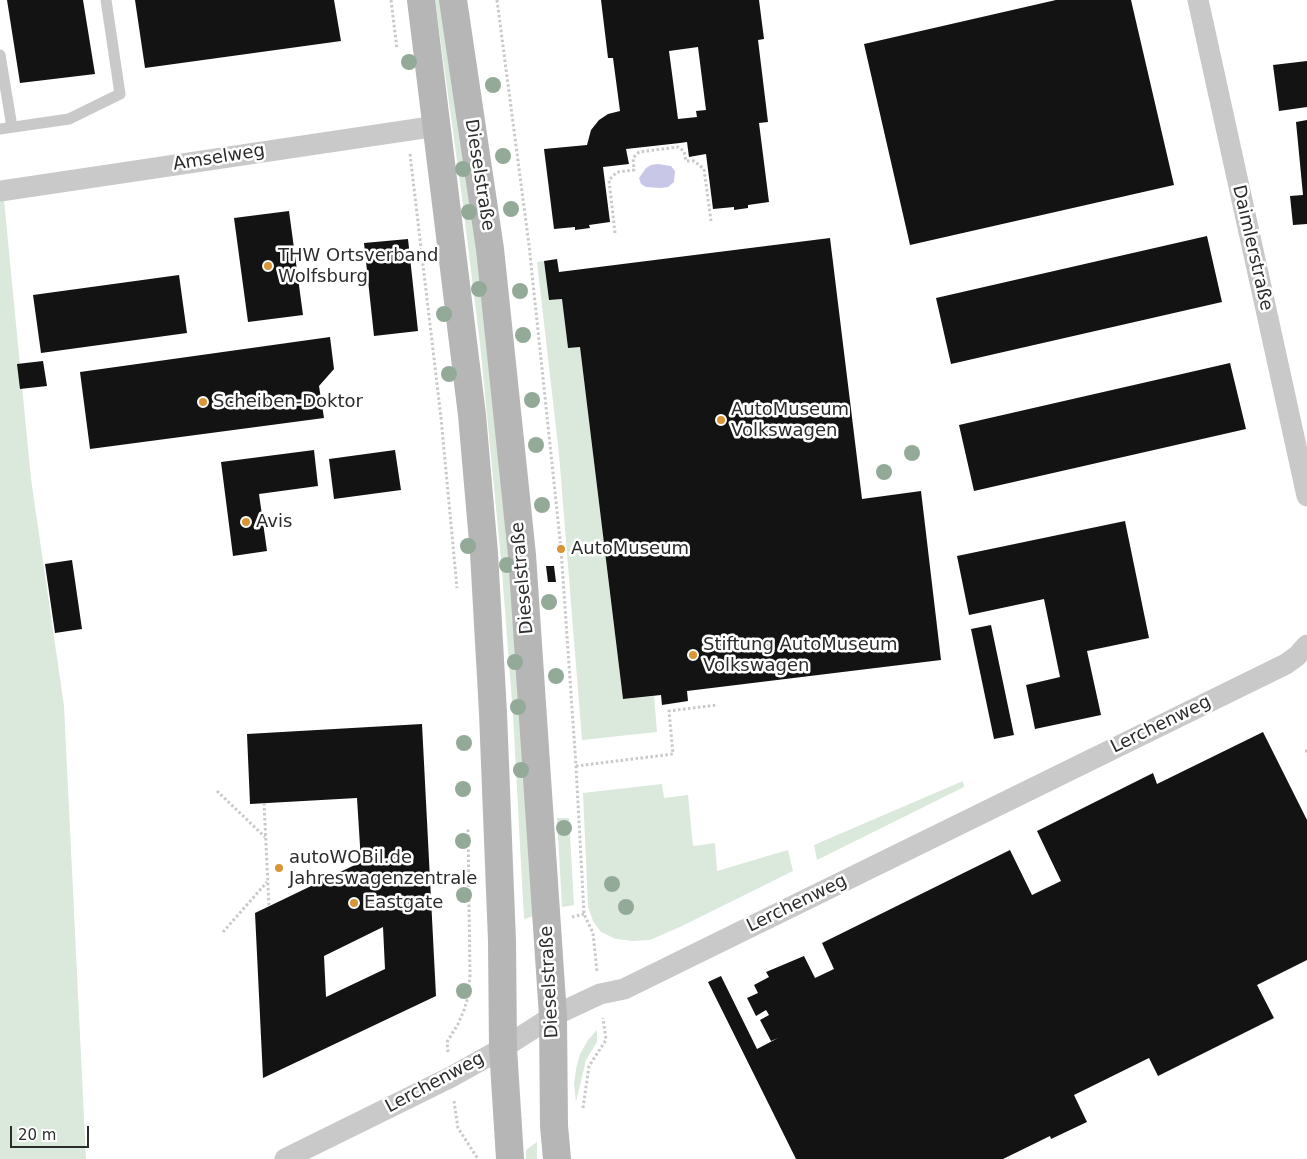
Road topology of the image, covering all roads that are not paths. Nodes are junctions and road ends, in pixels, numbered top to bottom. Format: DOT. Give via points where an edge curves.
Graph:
graph roads {
  1 [pos="106,0"];
  2 [pos="421,0"];
  3 [pos="453,0"];
  4 [pos="1198,0"];
  5 [pos="0,55"];
  6 [pos="438,126"];
  7 [pos="6,128"];
  8 [pos="0,191"];
  9 [pos="1307,496"];
  10 [pos="1307,645"];
  11 [pos="553,1016"];
  12 [pos="503,1048"];
  13 [pos="285,1159"];
  14 [pos="510,1159"];
  15 [pos="557,1159"];
  1 -- 7 [label="lane" via="120,94 69,119"];
  2 -- 6 [label="main road, Dieselstraße"];
  3 -- 11 [label="main road, Dieselstraße" via="490,250 522,555"];
  4 -- 9 [label="street, Daimlerstraße"];
  5 -- 7 [label="lane"];
  6 -- 8 [label="street, Amselweg"];
  6 -- 12 [label="main road, Dieselstraße" via="472,415 486,572 494,713"];
  10 -- 11 [label="street, Lerchenweg" via="1286,664 648,978 624,989 600,994"];
  11 -- 12 [label="street, Lerchenweg"];
  11 -- 15 [label="main road, Dieselstraße"];
  12 -- 13 [label="street, Lerchenweg"];
  12 -- 14 [label="main road, Dieselstraße"];
}
